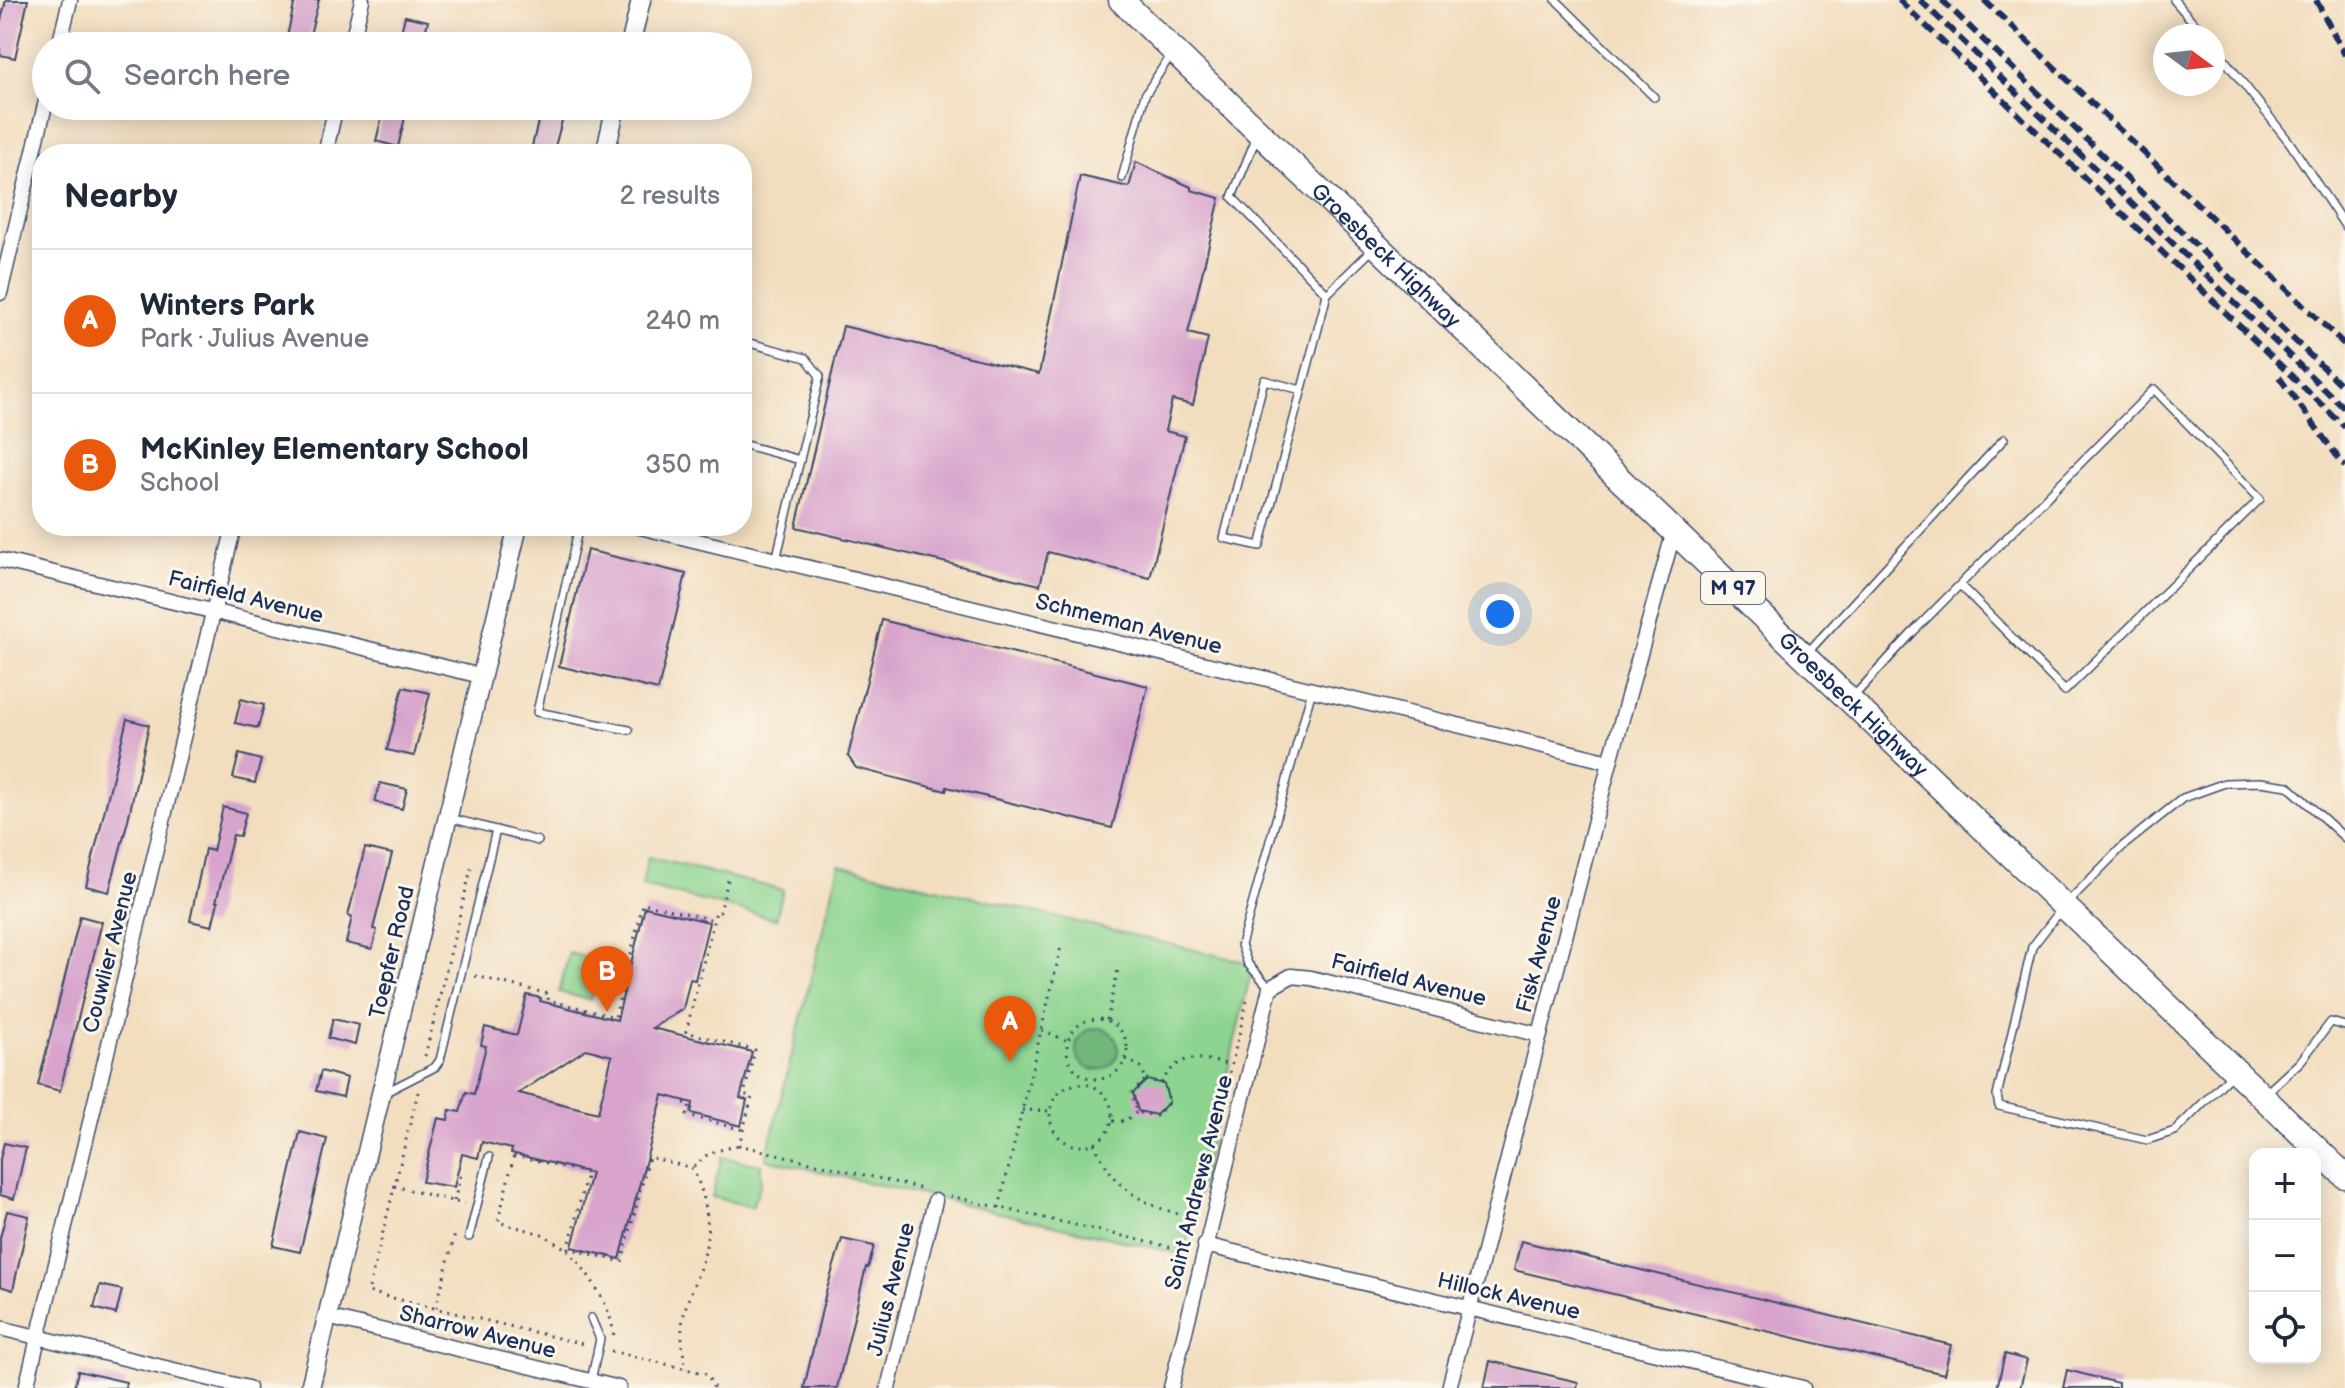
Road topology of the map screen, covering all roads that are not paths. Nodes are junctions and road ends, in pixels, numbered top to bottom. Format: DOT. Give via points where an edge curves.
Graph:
graph roads {
  1 [pos="70,0"];
  2 [pos="362,0"];
  3 [pos="641,0"];
  4 [pos="1121,0"];
  5 [pos="1556,0"];
  6 [pos="2174,0"];
  7 [pos="2195,24"];
  8 [pos="62,32"];
  9 [pos="354,32"];
  10 [pos="633,32"];
  11 [pos="1174,51"];
  12 [pos="2225,60"];
  13 [pos="1654,97"];
  14 [pos="41,120"];
  15 [pos="333,120"];
  16 [pos="613,120"];
  17 [pos="1259,133"];
  18 [pos="36,144"];
  19 [pos="327,144"];
  20 [pos="607,144"];
  21 [pos="32,159"];
  22 [pos="1122,178"];
  23 [pos="2345,226"];
  24 [pos="1376,246"];
  25 [pos="0,293"];
  26 [pos="1327,294"];
  27 [pos="752,344"];
  28 [pos="1301,390"];
  29 [pos="2004,439"];
  30 [pos="752,447"];
  31 [pos="800,460"];
  32 [pos="1674,531"];
  33 [pos="232,536"];
  34 [pos="516,536"];
  35 [pos="577,536"];
  36 [pos="699,536"];
  37 [pos="0,560"];
  38 [pos="776,560"];
  39 [pos="1960,585"];
  40 [pos="214,611"];
  41 [pos="1804,656"];
  42 [pos="481,676"];
  43 [pos="1312,690"];
  44 [pos="1850,701"];
  45 [pos="629,730"];
  46 [pos="1610,762"];
  47 [pos="447,818"];
  48 [pos="496,830"];
  49 [pos="2345,838"];
  50 [pos="538,841"];
  51 [pos="2064,906"];
  52 [pos="1270,988"];
  53 [pos="2345,1026"];
  54 [pos="1540,1035"];
  55 [pos="2235,1071"];
  56 [pos="381,1094"];
  57 [pos="2262,1097"];
  58 [pos="489,1157"];
  59 [pos="2345,1176"];
  60 [pos="936,1197"];
  61 [pos="469,1237"];
  62 [pos="1205,1245"];
  63 [pos="1468,1308"];
  64 [pos="327,1317"];
  65 [pos="591,1318"];
  66 [pos="0,1328"];
  67 [pos="38,1338"];
  68 [pos="596,1384"];
  69 [pos="26,1388"];
  70 [pos="248,1388"];
  71 [pos="310,1388"];
  72 [pos="619,1388"];
  73 [pos="888,1388"];
  74 [pos="1171,1388"];
  75 [pos="1449,1388"];
  76 [pos="1803,1388"];
  1 -- 8 [label="street"];
  2 -- 9 [label="street"];
  3 -- 10 [label="street"];
  4 -- 11 [label="main road, Groesbeck Highway / M 97"];
  5 -- 13 [label="lane"];
  6 -- 7 [label="lane"];
  11 -- 17 [label="main road, Groesbeck Highway / M 97"];
  11 -- 22 [label="lane" via="1145,95"];
  12 -- 23 [label="lane" via="2290,143"];
  14 -- 18 [label="street"];
  15 -- 19 [label="street"];
  16 -- 20 [label="street"];
  17 -- 24 [label="main road, Groesbeck Highway / M 97"];
  17 -- 26 [label="lane" via="1232,197"];
  21 -- 25 [label="street"];
  24 -- 26 [label="lane"];
  24 -- 32 [label="main road, Groesbeck Highway / M 97"];
  26 -- 28 [label="lane"];
  27 -- 31 [label="lane" via="806,358 820,376"];
  28 -- 28 [label="lane" via="1260,546 1224,538 1264,380"];
  29 -- 41 [label="lane"];
  30 -- 31 [label="lane"];
  31 -- 38 [label="lane"];
  32 -- 41 [label="main road, Groesbeck Highway / M 97"];
  32 -- 46 [label="street, Fisk Avenue"];
  33 -- 40 [label="street, Couwlier Avenue"];
  34 -- 42 [label="street, Toepfer Road"];
  35 -- 45 [label="lane" via="537,712"];
  36 -- 38 [label="street, Schmeman Avenue"];
  37 -- 40 [label="street, Fairfield Avenue"];
  38 -- 43 [label="street, Schmeman Avenue"];
  39 -- 39 [label="lane" via="2154,389 2260,499 2065,691"];
  39 -- 44 [label="lane"];
  40 -- 42 [label="street, Fairfield Avenue"];
  40 -- 67 [label="street, Couwlier Avenue"];
  41 -- 44 [label="main road, Groesbeck Highway / M 97"];
  42 -- 47 [label="street, Toepfer Road"];
  43 -- 46 [label="street, Schmeman Avenue"];
  43 -- 52 [label="lane" via="1241,945 1248,964"];
  44 -- 51 [label="main road, Groesbeck Highway / M 97"];
  46 -- 54 [label="street, Fisk Avenue"];
  47 -- 48 [label="lane"];
  47 -- 56 [label="street, Toepfer Road"];
  48 -- 50 [label="lane"];
  48 -- 56 [label="lane" via="440,1060"];
  49 -- 51 [label="lane" via="2288,786 2225,783 2183,798 2152,821"];
  51 -- 55 [label="main road, Groesbeck Highway / M 97"];
  51 -- 55 [label="lane" via="2032,947 1999,1106 2147,1140 2175,1131"];
  52 -- 54 [label="street, Fairfield Avenue" via="1291,976 1311,978"];
  52 -- 62 [label="street, Saint Andrews Avenue"];
  53 -- 57 [label="lane" via="2331,1022 2300,1062"];
  54 -- 63 [label="street, Fisk Avenue"];
  55 -- 57 [label="main road, Groesbeck Highway / M 97"];
  56 -- 64 [label="street, Toepfer Road"];
  57 -- 59 [label="main road, Groesbeck Highway / M 97"];
  58 -- 61 [label="lane"];
  60 -- 73 [label="street, Julius Avenue"];
  62 -- 63 [label="street, Hillock Avenue"];
  62 -- 74 [label="street, Saint Andrews Avenue"];
  63 -- 75 [label="street, Fisk Avenue"];
  63 -- 76 [label="street, Hillock Avenue"];
  64 -- 68 [label="street, Sharrow Avenue"];
  64 -- 71 [label="street, Toepfer Road"];
  65 -- 68 [label="lane" via="600,1339"];
  66 -- 67 [label="street"];
  67 -- 69 [label="street, Couwlier Avenue"];
  67 -- 70 [label="street"];
  68 -- 72 [label="street, Sharrow Avenue"];
}
